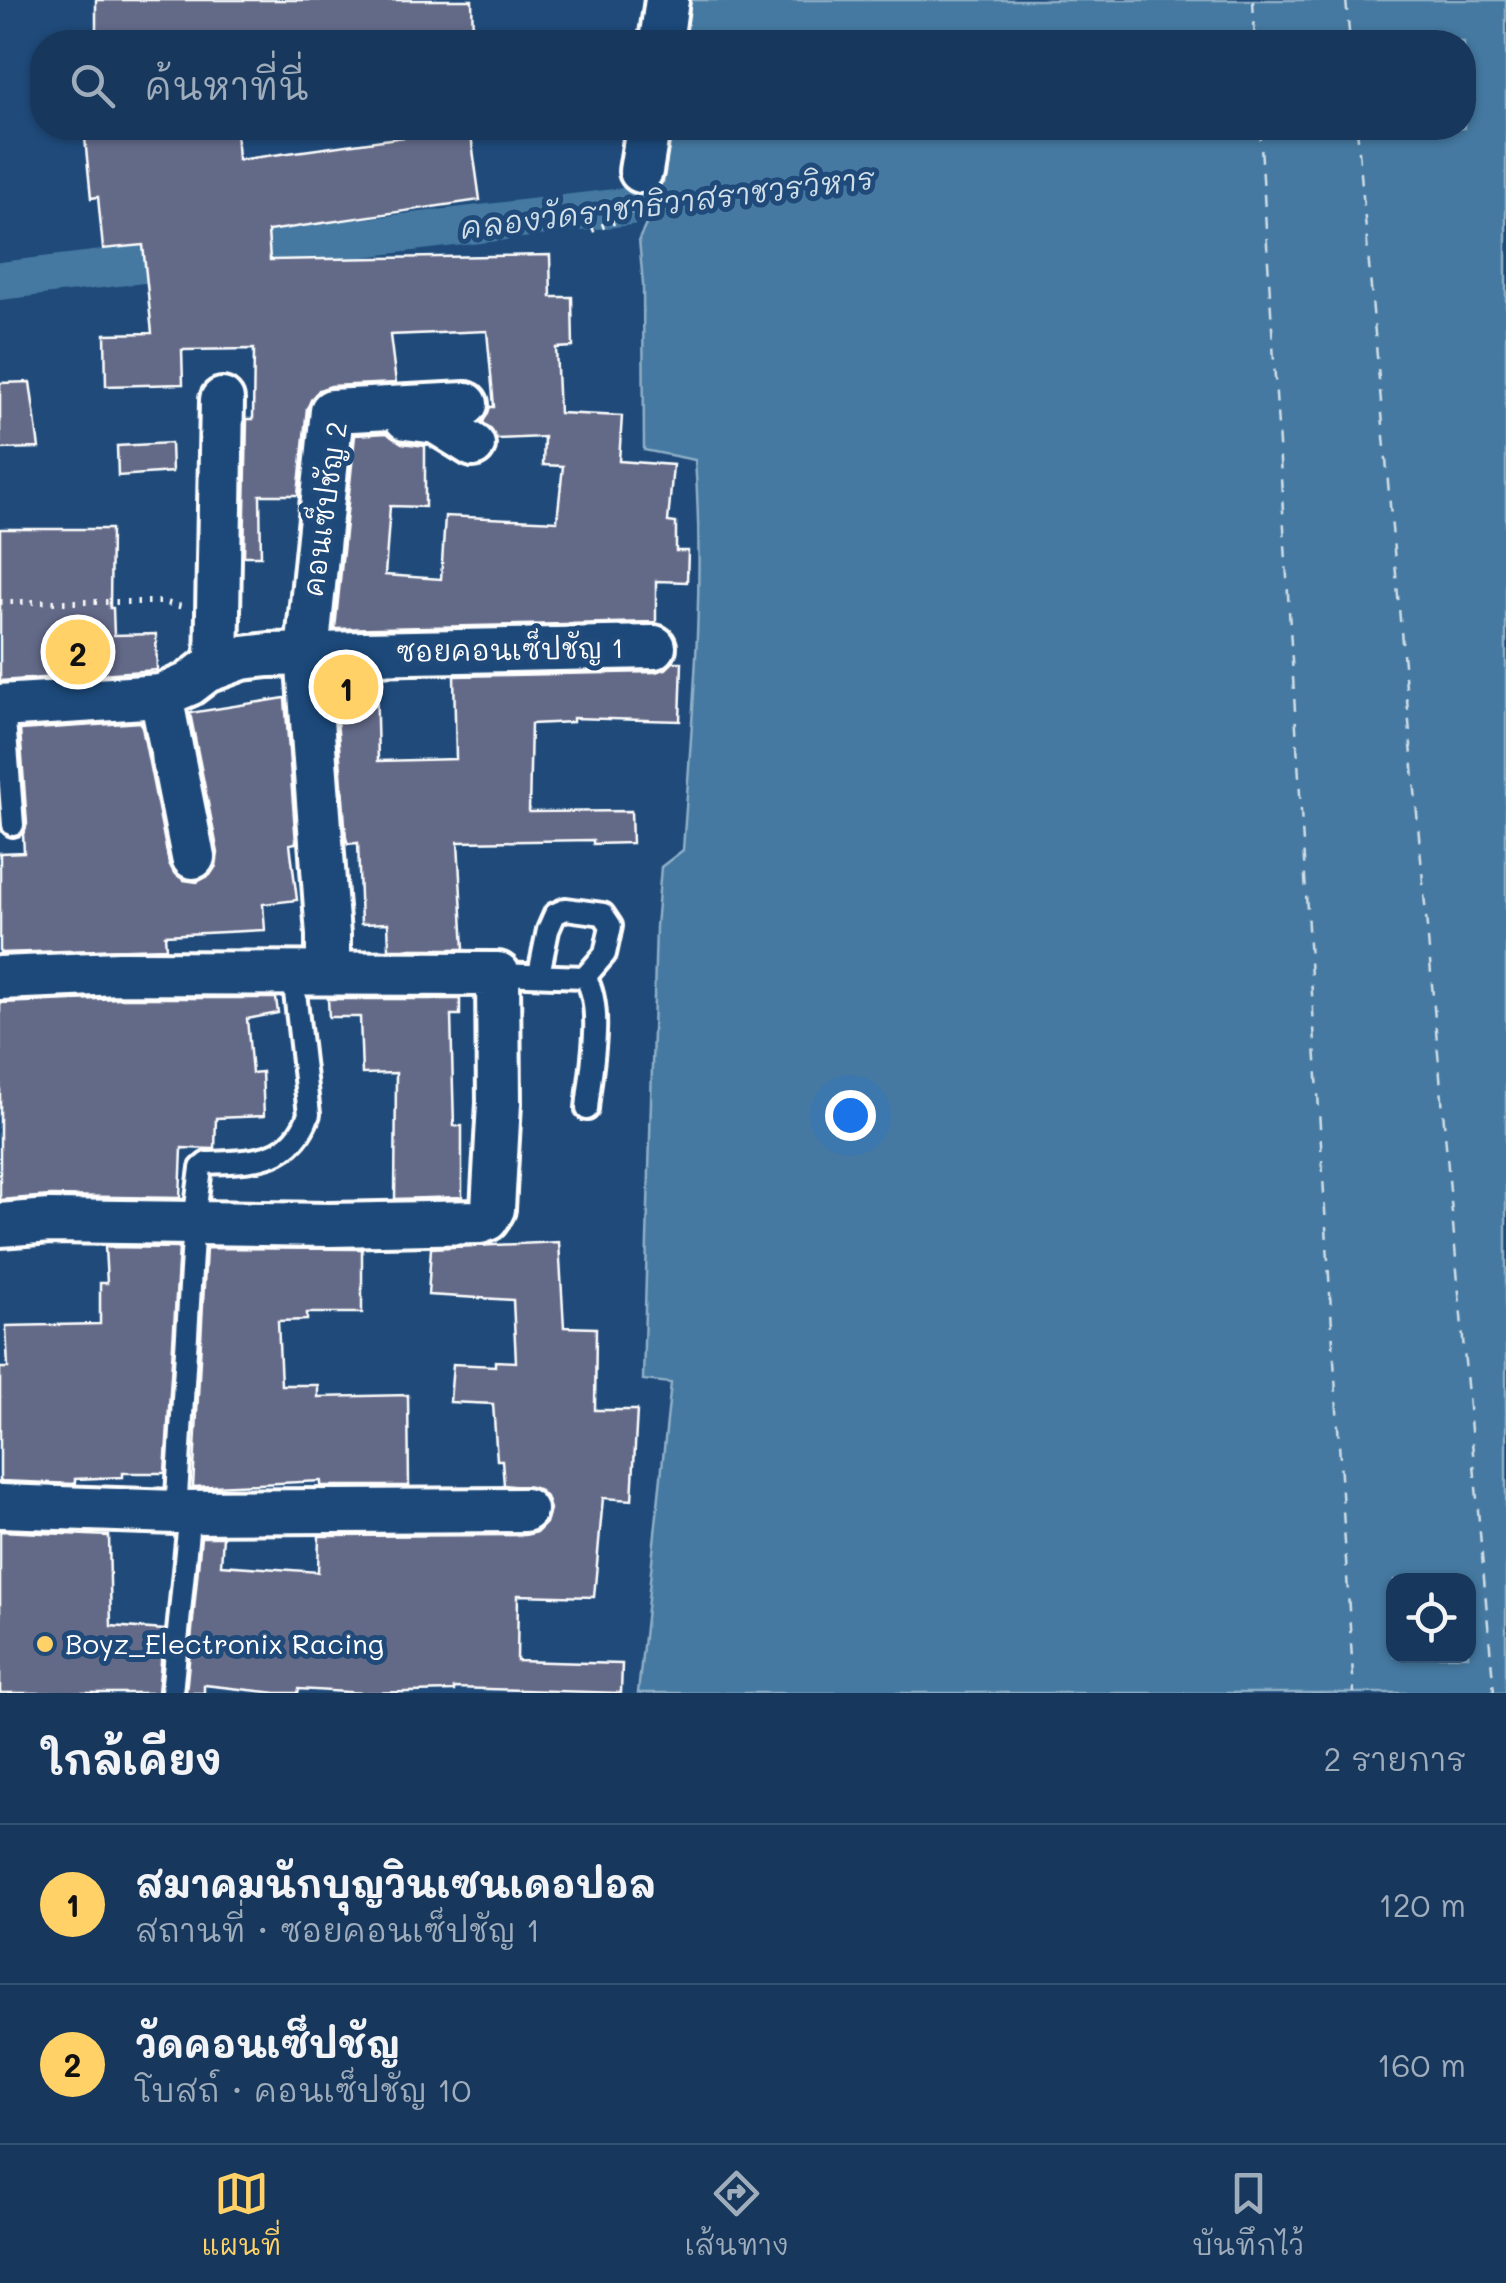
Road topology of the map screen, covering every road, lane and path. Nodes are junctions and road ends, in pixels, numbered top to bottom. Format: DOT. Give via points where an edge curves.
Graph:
graph roads {
  1 [pos="667,0"];
  2 [pos="663,30"];
  3 [pos="646,140"];
  4 [pos="641,171"];
  5 [pos="222,400"];
  6 [pos="469,424"];
  7 [pos="0,602"];
  8 [pos="190,614"];
  9 [pos="654,647"];
  10 [pos="307,654"];
  11 [pos="217,668"];
  12 [pos="161,696"];
  13 [pos="2,706"];
  14 [pos="13,825"];
  15 [pos="193,857"];
  16 [pos="310,974"];
  17 [pos="518,974"];
  18 [pos="586,977"];
  19 [pos="0,978"];
  20 [pos="587,1109"];
  21 [pos="194,1222"];
  22 [pos="0,1226"];
  23 [pos="0,1506"];
  24 [pos="525,1510"];
  25 [pos="183,1511"];
  26 [pos="172,1693"];
  1 -- 2 [label="street"];
  3 -- 4 [label="street"];
  5 -- 11 [label="street"];
  6 -- 10 [label="street, คอนเซ็ปชัญ 2" via="384,406 332,411"];
  7 -- 8 [label="path" via="162,602"];
  9 -- 10 [label="street, ซอยคอนเซ็ปชัญ 1"];
  10 -- 11 [label="street, ซอยคอนเซ็ปชัญ 1" via="242,658"];
  10 -- 16 [label="street" via="328,935"];
  11 -- 12 [label="street, ซอยคอนเซ็ปชัญ 1"];
  12 -- 13 [label="street"];
  12 -- 15 [label="street"];
  13 -- 14 [label="lane"];
  16 -- 17 [label="street"];
  16 -- 19 [label="street"];
  16 -- 21 [label="lane" via="309,1114 302,1131 259,1161 203,1164"];
  17 -- 18 [label="lane"];
  17 -- 18 [label="lane" via="555,914 566,908 603,914 611,926 605,954"];
  17 -- 21 [label="street" via="487,1219"];
  18 -- 20 [label="lane" via="596,1010"];
  21 -- 22 [label="street"];
  21 -- 25 [label="lane"];
  23 -- 25 [label="street"];
  24 -- 25 [label="street"];
  25 -- 26 [label="lane"];
}
